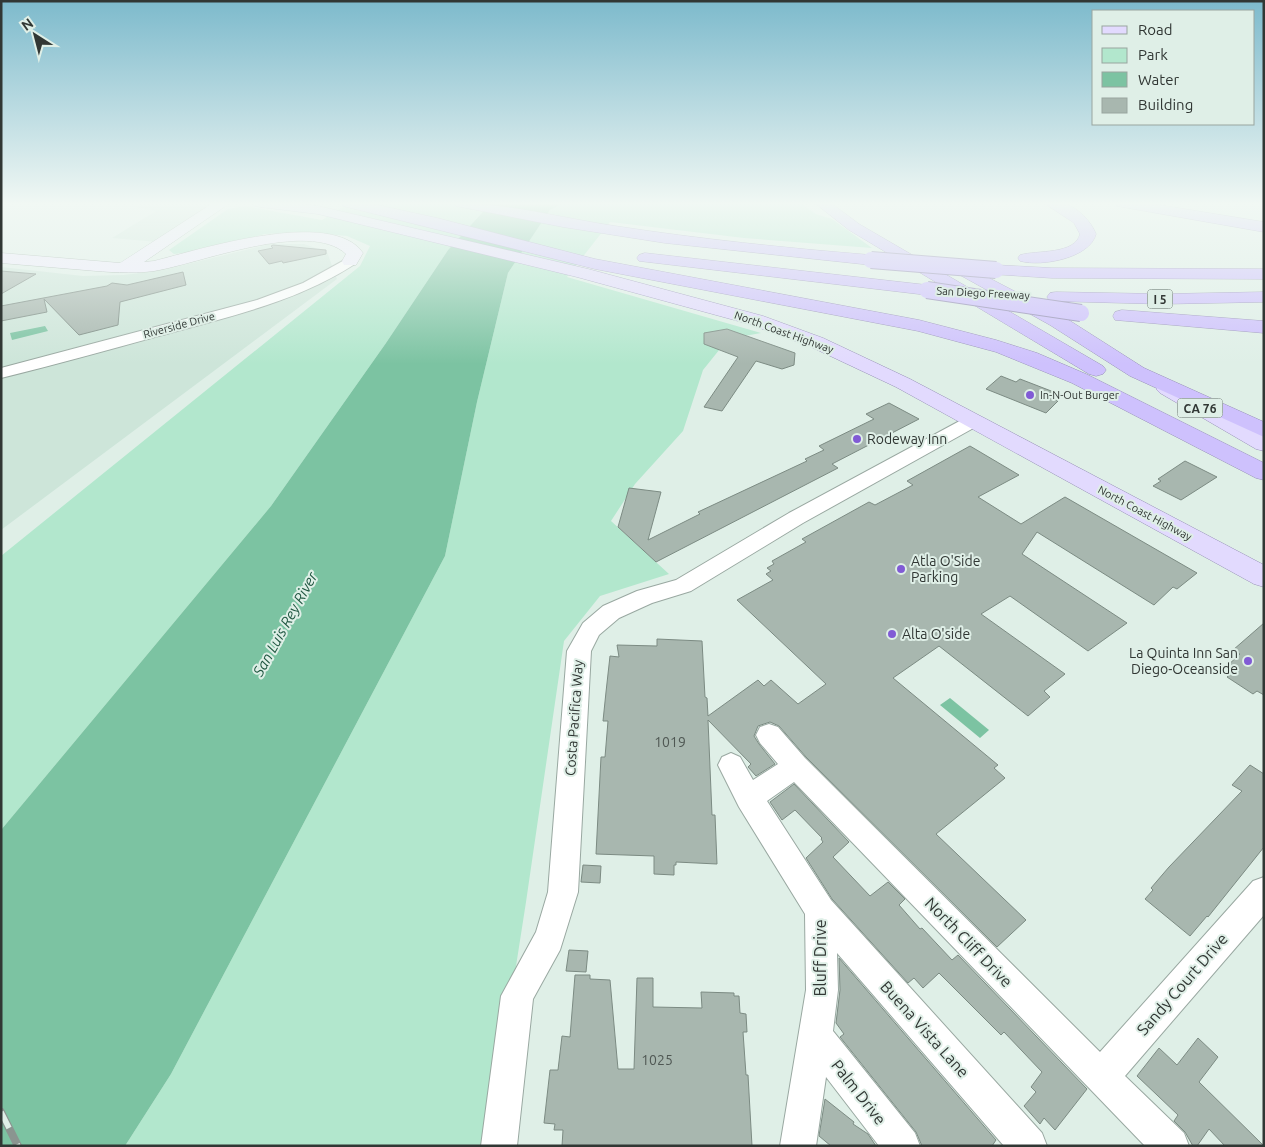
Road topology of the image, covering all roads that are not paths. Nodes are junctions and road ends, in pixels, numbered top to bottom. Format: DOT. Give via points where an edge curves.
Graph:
graph roads {
  1 [pos="140,257"];
  2 [pos="162,257"];
  3 [pos="196,257"];
  4 [pos="352,257"];
  5 [pos="513,257"];
  6 [pos="565,257"];
  7 [pos="634,257"];
  8 [pos="829,257"];
  9 [pos="904,257"];
  10 [pos="941,257"];
  11 [pos="1045,257"];
  12 [pos="1,258"];
  13 [pos="190,258"];
  14 [pos="350,261"];
  15 [pos="989,265"];
  16 [pos="123,268"];
  17 [pos="1264,274"];
  18 [pos="927,290"];
  19 [pos="1264,297"];
  20 [pos="1264,327"];
  21 [pos="1,372"];
  22 [pos="1137,372"];
  23 [pos="973,421"];
  24 [pos="1264,430"];
  25 [pos="1264,444"];
  26 [pos="1222,452"];
  27 [pos="1260,472"];
  28 [pos="1264,577"];
  29 [pos="769,735"];
  30 [pos="731,764"];
  31 [pos="796,766"];
  32 [pos="750,798"];
  33 [pos="1264,892"];
  34 [pos="820,912"];
  35 [pos="816,1037"];
  36 [pos="1101,1077"];
  37 [pos="499,1146"];
  38 [pos="798,1146"];
  39 [pos="902,1146"];
  40 [pos="1029,1146"];
  41 [pos="1171,1146"];
  1 -- 16 [label="street"];
  2 -- 13 [label="street"];
  3 -- 13 [label="street"];
  4 -- 14 [label="street"];
  5 -- 23 [label="main road, North Coast Highway" via="756,320 842,354"];
  6 -- 26 [label="highway" via="919,326 1028,356 1084,380"];
  7 -- 18 [label="highway, San Diego Freeway / I 5"];
  8 -- 15 [label="highway, San Diego Freeway / I 5, bridge"];
  9 -- 26 [label="highway, CA 76" via="1023,326"];
  10 -- 22 [label="highway, CA 76" via="1057,321"];
  11 -- 15 [label="highway"];
  12 -- 16 [label="street"];
  13 -- 16 [label="street" via="154,266"];
  14 -- 21 [label="street, Riverside Drive" via="324,279 286,294 168,329"];
  15 -- 17 [label="highway, San Diego Freeway / I 5" via="1052,273"];
  18 -- 19 [label="highway, San Diego Freeway / I 5, bridge" via="1056,297"];
  18 -- 20 [label="highway, bridge" via="1081,313"];
  22 -- 24 [label="highway"];
  22 -- 25 [label="main road, CA 76"];
  23 -- 28 [label="main road, North Coast Highway"];
  23 -- 37 [label="street, Costa Pacifica Way" via="796,518 683,586 645,597 611,612 590,629 579,651 563,892 549,939 517,996"];
  26 -- 27 [label="highway, CA 76"];
  29 -- 31 [label="street, North Cliff Drive"];
  30 -- 32 [label="street, Bluff Drive"];
  31 -- 32 [label="street"];
  31 -- 36 [label="street, North Cliff Drive"];
  32 -- 34 [label="street, Bluff Drive"];
  33 -- 36 [label="street, Sandy Court Drive"];
  34 -- 35 [label="street, Bluff Drive" via="822,990"];
  34 -- 40 [label="street, Buena Vista Lane"];
  35 -- 38 [label="street, Bluff Drive"];
  35 -- 39 [label="street, Palm Drive"];
  36 -- 41 [label="street, North Cliff Drive"];
}
